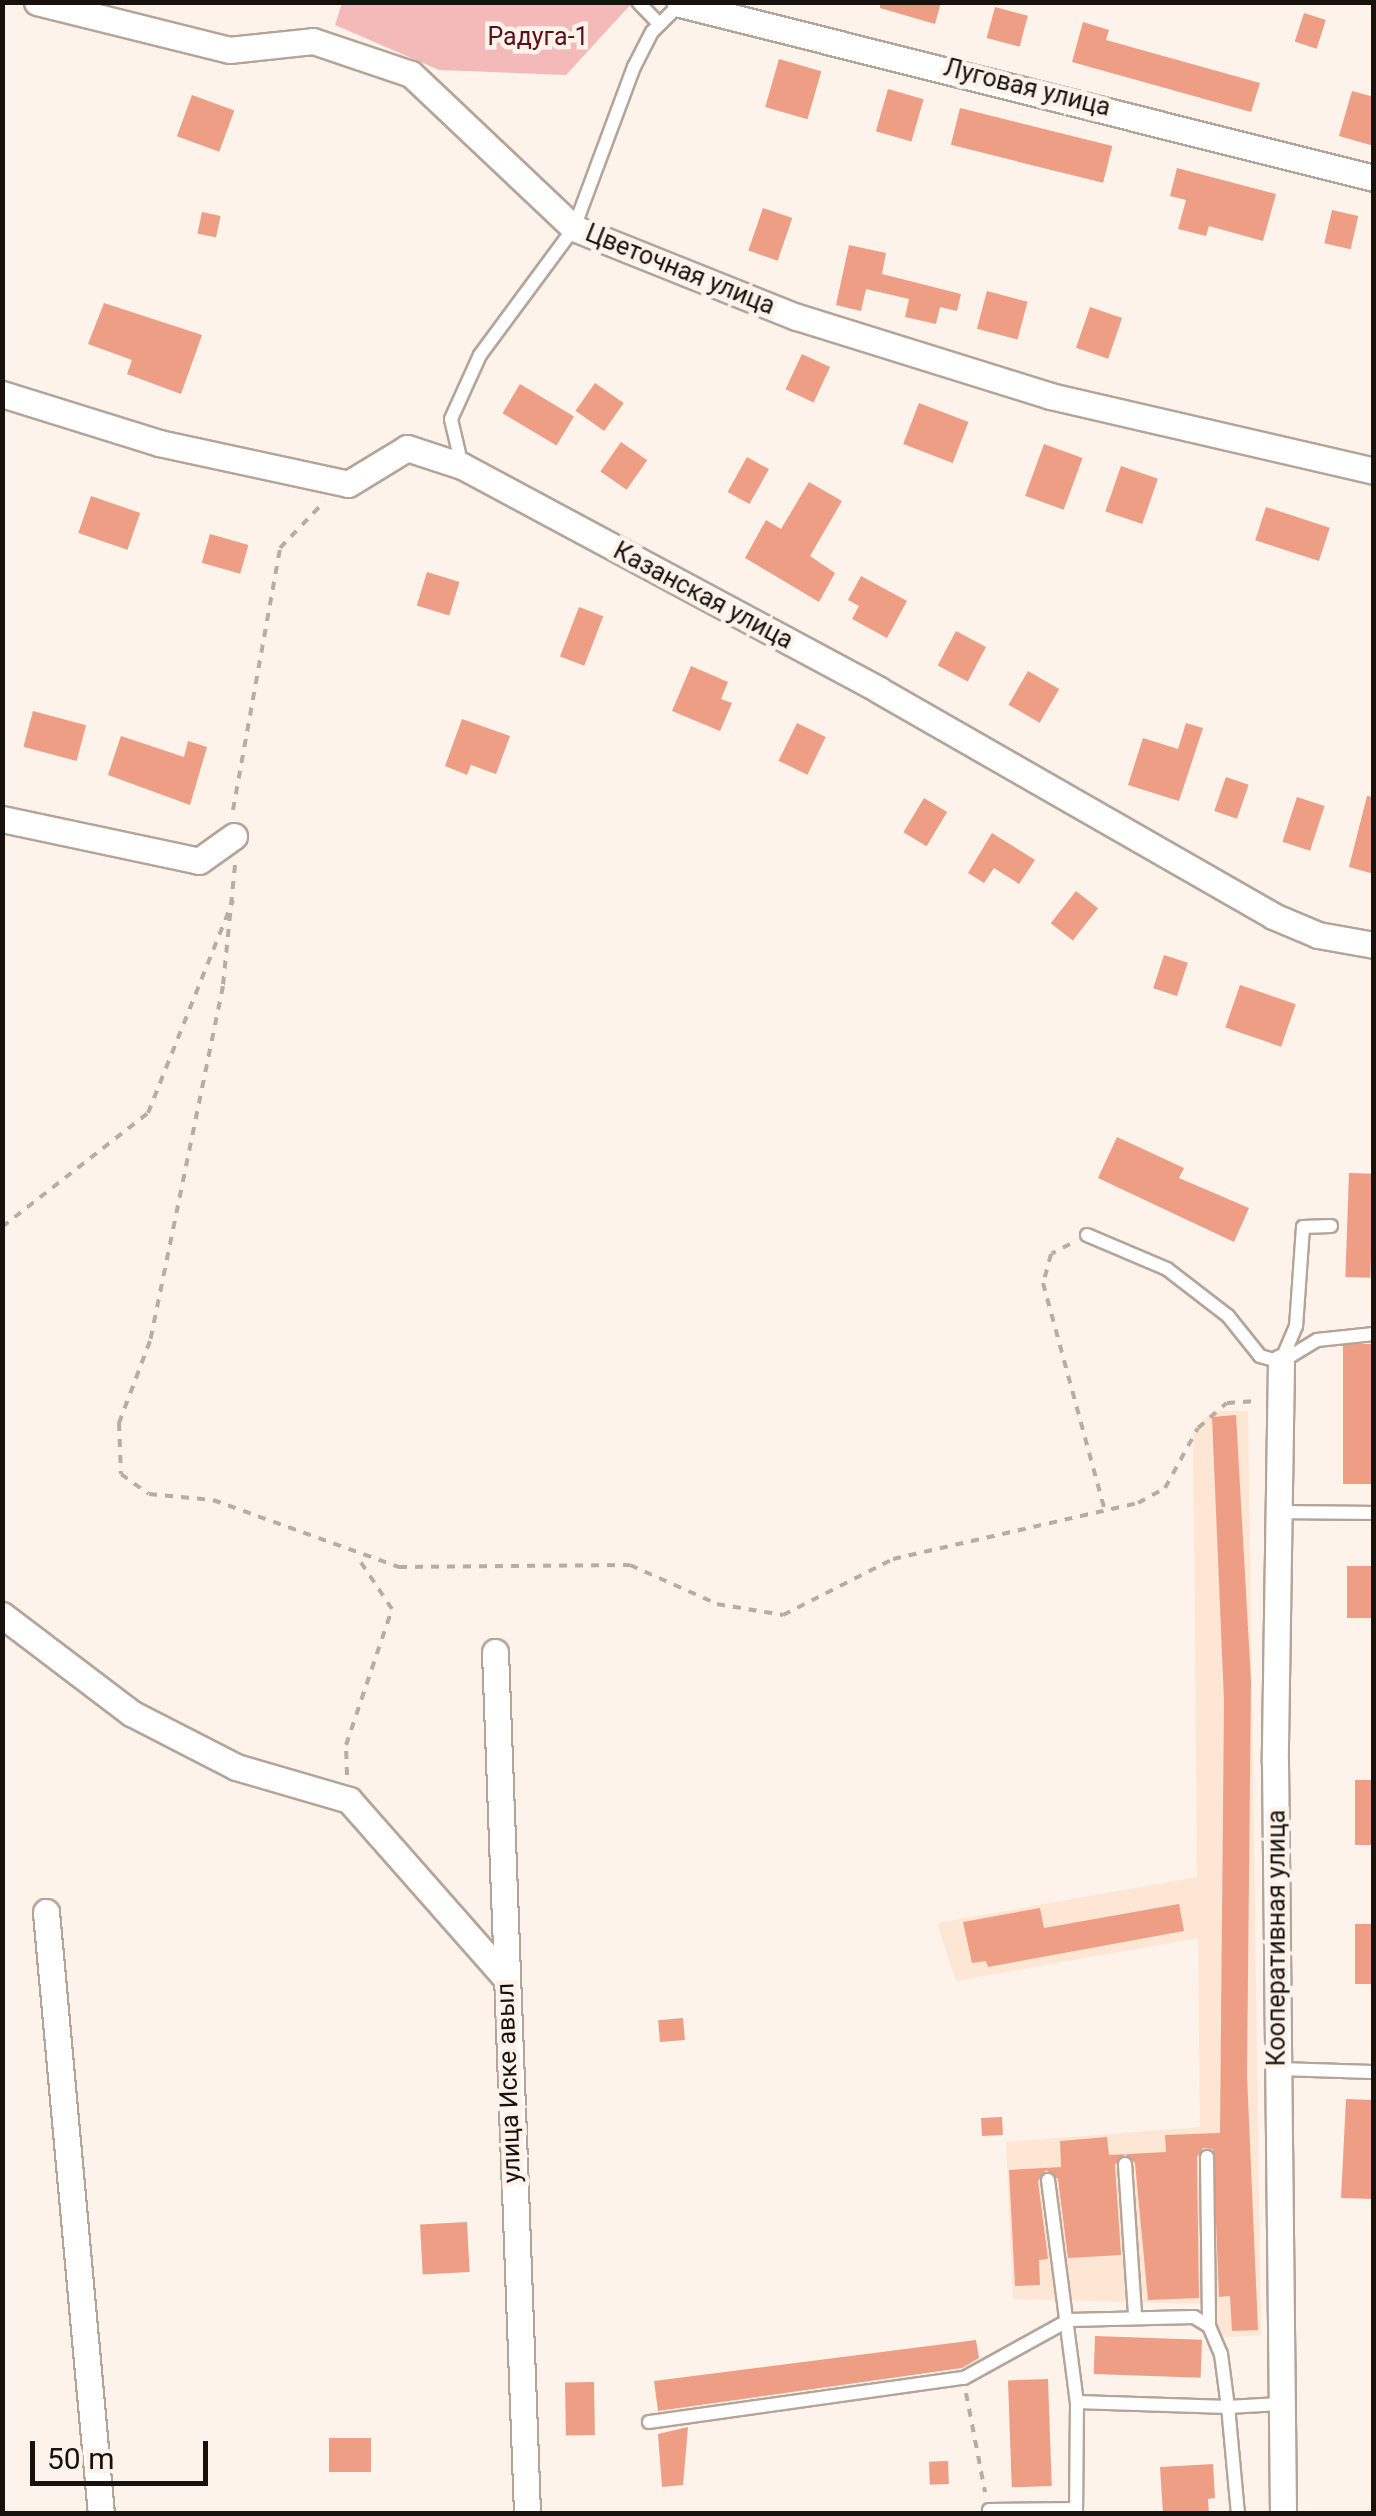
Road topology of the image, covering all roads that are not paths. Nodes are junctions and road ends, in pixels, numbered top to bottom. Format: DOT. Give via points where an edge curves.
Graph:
graph roads {
  1 [pos="37,2"];
  2 [pos="638,2"];
  3 [pos="680,3"];
  4 [pos="659,24"];
  5 [pos="1374,178"];
  6 [pos="574,228"];
  7 [pos="2,394"];
  8 [pos="462,466"];
  9 [pos="1374,471"];
  10 [pos="2,820"];
  11 [pos="234,836"];
  12 [pos="1374,945"];
  13 [pos="1331,1226"];
  14 [pos="1088,1234"];
  15 [pos="1374,1334"];
  16 [pos="1282,1362"];
  17 [pos="1279,1512"];
  18 [pos="1374,1513"];
  19 [pos="2,1616"];
  20 [pos="495,1652"];
  21 [pos="46,1912"];
  22 [pos="505,1978"];
  23 [pos="1278,2069"];
  24 [pos="1374,2072"];
  25 [pos="1207,2157"];
  26 [pos="1125,2164"];
  27 [pos="1048,2180"];
  28 [pos="1135,2316"];
  29 [pos="1069,2320"];
  30 [pos="1209,2326"];
  31 [pos="1077,2402"];
  32 [pos="1280,2404"];
  33 [pos="1228,2407"];
  34 [pos="649,2422"];
  35 [pos="989,2510"];
  36 [pos="101,2514"];
  37 [pos="527,2514"];
  38 [pos="1238,2514"];
  39 [pos="1283,2514"];
  1 -- 6 [label="street, Цветочная улица" via="229,50 313,41 411,74"];
  2 -- 4 [label="lane"];
  3 -- 4 [label="lane"];
  3 -- 5 [label="street, Луговая улица"];
  4 -- 6 [label="lane" via="621,96"];
  6 -- 8 [label="lane" via="480,354 451,419"];
  6 -- 9 [label="street, Цветочная улица" via="796,317 1050,396"];
  7 -- 8 [label="street, Казанская улица" via="159,443 348,484 407,448"];
  8 -- 12 [label="street, Казанская улица" via="879,690 1273,916 1318,935"];
  10 -- 11 [label="street" via="199,861"];
  13 -- 16 [label="lane" via="1303,1227 1296,1326"];
  14 -- 16 [label="lane" via="1168,1269 1228,1316 1260,1356"];
  15 -- 16 [label="lane" via="1317,1340"];
  16 -- 17 [label="street, Кооперативная улица"];
  17 -- 18 [label="lane"];
  17 -- 23 [label="street, Кооперативная улица"];
  19 -- 22 [label="street" via="130,1713 236,1767 349,1800"];
  20 -- 22 [label="street, улица Иске авыл"];
  21 -- 36 [label="street"];
  22 -- 37 [label="street, улица Иске авыл"];
  23 -- 24 [label="lane"];
  23 -- 32 [label="street, Кооперативная улица"];
  25 -- 30 [label="lane"];
  26 -- 28 [label="lane"];
  27 -- 29 [label="lane" via="1056,2273"];
  28 -- 29 [label="lane"];
  28 -- 30 [label="lane" via="1194,2317"];
  29 -- 31 [label="lane"];
  29 -- 34 [label="lane" via="964,2378"];
  30 -- 33 [label="lane" via="1222,2354"];
  31 -- 33 [label="lane"];
  31 -- 35 [label="lane" via="1076,2509"];
  32 -- 33 [label="lane"];
  32 -- 39 [label="street, Кооперативная улица"];
  33 -- 38 [label="lane"];
}
